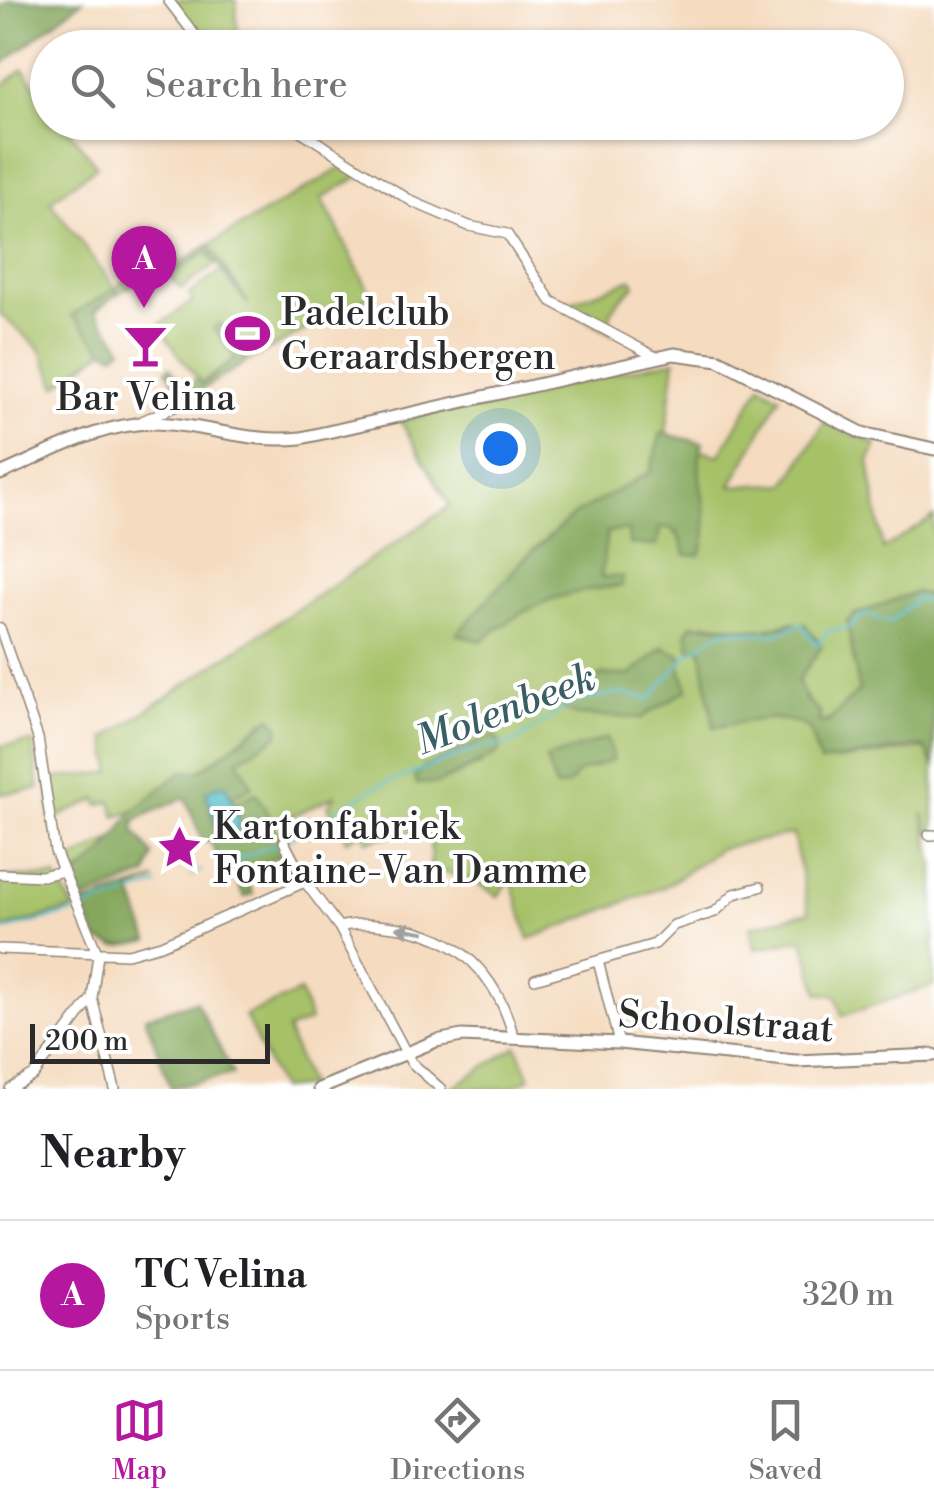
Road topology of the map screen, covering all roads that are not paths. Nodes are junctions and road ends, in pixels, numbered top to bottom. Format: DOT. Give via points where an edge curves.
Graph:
graph roads {
  1 [pos="168,0"];
  2 [pos="191,30"];
  3 [pos="314,140"];
  4 [pos="654,356"];
  5 [pos="188,401"];
  6 [pos="135,424"];
  7 [pos="934,449"];
  8 [pos="0,474"];
  9 [pos="0,628"];
  10 [pos="284,842"];
  11 [pos="63,871"];
  12 [pos="0,874"];
  13 [pos="305,882"];
  14 [pos="760,887"];
  15 [pos="340,927"];
  16 [pos="0,949"];
  17 [pos="98,956"];
  18 [pos="598,961"];
  19 [pos="535,979"];
  20 [pos="92,998"];
  21 [pos="514,1038"];
  22 [pos="619,1044"];
  23 [pos="406,1052"];
  24 [pos="934,1055"];
  25 [pos="10,1089"];
  26 [pos="115,1089"];
  27 [pos="318,1089"];
  28 [pos="441,1089"];
  1 -- 2 [label="street"];
  3 -- 4 [label="street" via="412,202 507,234 550,302"];
  4 -- 6 [label="street" via="301,438 249,440 177,424"];
  4 -- 7 [label="street" via="719,360 862,432"];
  5 -- 6 [label="street"];
  6 -- 8 [label="street"];
  9 -- 11 [label="street" via="38,738"];
  10 -- 13 [label="street"];
  11 -- 12 [label="street"];
  11 -- 17 [label="street"];
  13 -- 15 [label="street"];
  13 -- 17 [label="street" via="161,945"];
  14 -- 18 [label="street" via="674,925 655,944"];
  21 -- 15 [label="street, one-way" via="484,972 464,950 411,929"];
  15 -- 23 [label="street"];
  16 -- 17 [label="street"];
  17 -- 20 [label="street"];
  18 -- 19 [label="street"];
  18 -- 22 [label="street"];
  20 -- 25 [label="street" via="34,1074"];
  20 -- 26 [label="street"];
  21 -- 22 [label="street, Schoolstraat"];
  21 -- 23 [label="street, Schoolstraat" via="450,1038"];
  22 -- 24 [label="street, Schoolstraat" via="796,1061"];
  23 -- 27 [label="street, Schoolstraat"];
  23 -- 28 [label="street"];
}
